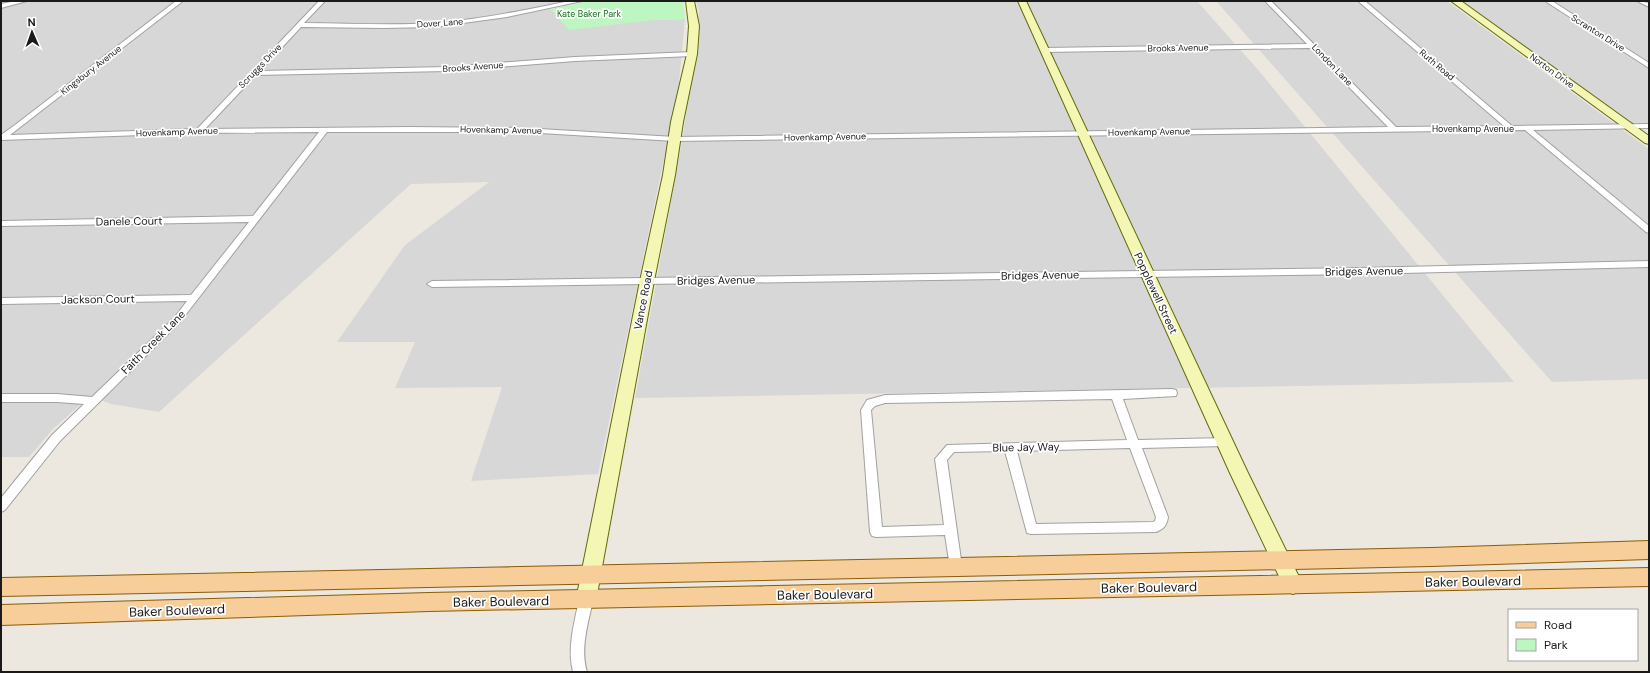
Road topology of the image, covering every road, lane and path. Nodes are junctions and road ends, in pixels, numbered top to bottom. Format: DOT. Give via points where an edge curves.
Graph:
graph roads {
  1 [pos="24,1"];
  2 [pos="180,1"];
  3 [pos="322,1"];
  4 [pos="579,1"];
  5 [pos="690,1"];
  6 [pos="1022,1"];
  7 [pos="1268,1"];
  8 [pos="1361,1"];
  9 [pos="1455,1"];
  10 [pos="1548,1"];
  11 [pos="1642,1"];
  12 [pos="1649,5"];
  13 [pos="1,6"];
  14 [pos="299,25"];
  15 [pos="1313,46"];
  16 [pos="1044,50"];
  17 [pos="692,54"];
  18 [pos="1649,66"];
  19 [pos="254,73"];
  20 [pos="1629,126"];
  21 [pos="1649,126"];
  22 [pos="1528,128"];
  23 [pos="1512,129"];
  24 [pos="324,130"];
  25 [pos="1395,130"];
  26 [pos="199,131"];
  27 [pos="1083,132"];
  28 [pos="1,138"];
  29 [pos="675,139"];
  30 [pos="1649,141"];
  31 [pos="255,220"];
  32 [pos="2,223"];
  33 [pos="1649,230"];
  34 [pos="1649,264"];
  35 [pos="1147,273"];
  36 [pos="647,281"];
  37 [pos="432,284"];
  38 [pos="194,298"];
  39 [pos="1,301"];
  40 [pos="1172,393"];
  41 [pos="1116,395"];
  42 [pos="1,398"];
  43 [pos="94,401"];
  44 [pos="1225,442"];
  45 [pos="1134,444"];
  46 [pos="1010,447"];
  47 [pos="1,506"];
  48 [pos="951,530"];
  49 [pos="1649,550"];
  50 [pos="1281,560"];
  51 [pos="956,567"];
  52 [pos="590,575"];
  53 [pos="1649,577"];
  54 [pos="1293,585"];
  55 [pos="1,588"];
  56 [pos="586,600"];
  57 [pos="1,615"];
  58 [pos="580,672"];
  1 -- 13 [label="street"];
  2 -- 28 [label="street, Kingsbury Avenue"];
  3 -- 14 [label="street, Scruggs Drive"];
  4 -- 14 [label="street, Dover Lane" via="458,23"];
  5 -- 17 [label="street, Vance Road" via="694,26"];
  6 -- 16 [label="street, Popplewell Street"];
  7 -- 15 [label="street, London Lane"];
  8 -- 23 [label="street, Ruth Road"];
  9 -- 20 [label="street, Norton Drive"];
  10 -- 18 [label="street, Scranton Drive"];
  11 -- 12 [label="street"];
  14 -- 19 [label="street, Scruggs Drive"];
  15 -- 16 [label="street, Brooks Avenue"];
  15 -- 25 [label="street, London Lane"];
  16 -- 27 [label="street, Popplewell Street"];
  17 -- 19 [label="street, Brooks Avenue" via="575,59 447,69"];
  17 -- 29 [label="street, Vance Road"];
  19 -- 26 [label="street, Scruggs Drive"];
  20 -- 21 [label="street, Hovenkamp Avenue"];
  20 -- 22 [label="street, Hovenkamp Avenue"];
  20 -- 30 [label="street, Norton Drive"];
  22 -- 23 [label="street, Hovenkamp Avenue"];
  22 -- 33 [label="street"];
  23 -- 25 [label="street, Hovenkamp Avenue"];
  24 -- 26 [label="street, Hovenkamp Avenue"];
  24 -- 29 [label="street, Hovenkamp Avenue" via="523,130"];
  24 -- 31 [label="street, Faith Creek Lane"];
  25 -- 27 [label="street, Hovenkamp Avenue"];
  26 -- 28 [label="street, Hovenkamp Avenue"];
  27 -- 29 [label="street, Hovenkamp Avenue"];
  27 -- 35 [label="street, Popplewell Street"];
  29 -- 36 [label="street, Vance Road"];
  31 -- 32 [label="street, Danele Court"];
  31 -- 38 [label="street, Faith Creek Lane"];
  34 -- 35 [label="street, Bridges Avenue"];
  35 -- 36 [label="street, Bridges Avenue"];
  35 -- 44 [label="street, Popplewell Street"];
  36 -- 37 [label="street, Bridges Avenue"];
  36 -- 52 [label="street, Vance Road"];
  38 -- 39 [label="street, Jackson Court"];
  38 -- 43 [label="street, Faith Creek Lane" via="177,320"];
  40 -- 41 [label="street"];
  41 -- 45 [label="street"];
  41 -- 48 [label="street" via="885,399 871,403 866,410 876,532"];
  42 -- 43 [label="street"];
  43 -- 47 [label="street, Faith Creek Lane" via="56,438"];
  44 -- 45 [label="street, Blue Jay Way"];
  44 -- 50 [label="street, Popplewell Street"];
  45 -- 46 [label="street, Blue Jay Way"];
  45 -- 46 [label="street" via="1162,517 1161,523 1156,527 1030,529"];
  46 -- 48 [label="street, Blue Jay Way" via="951,448 941,459"];
  48 -- 51 [label="street, Blue Jay Way"];
  49 -- 50 [label="main road, Baker Boulevard"];
  50 -- 51 [label="main road, Baker Boulevard"];
  50 -- 54 [label="street, Popplewell Street"];
  51 -- 52 [label="main road, Baker Boulevard"];
  52 -- 55 [label="main road, Baker Boulevard"];
  52 -- 56 [label="street, Vance Road"];
  53 -- 54 [label="main road, Baker Boulevard"];
  54 -- 56 [label="main road, Baker Boulevard"];
  56 -- 57 [label="main road, Baker Boulevard"];
  56 -- 58 [label="street" via="577,653"];
}
